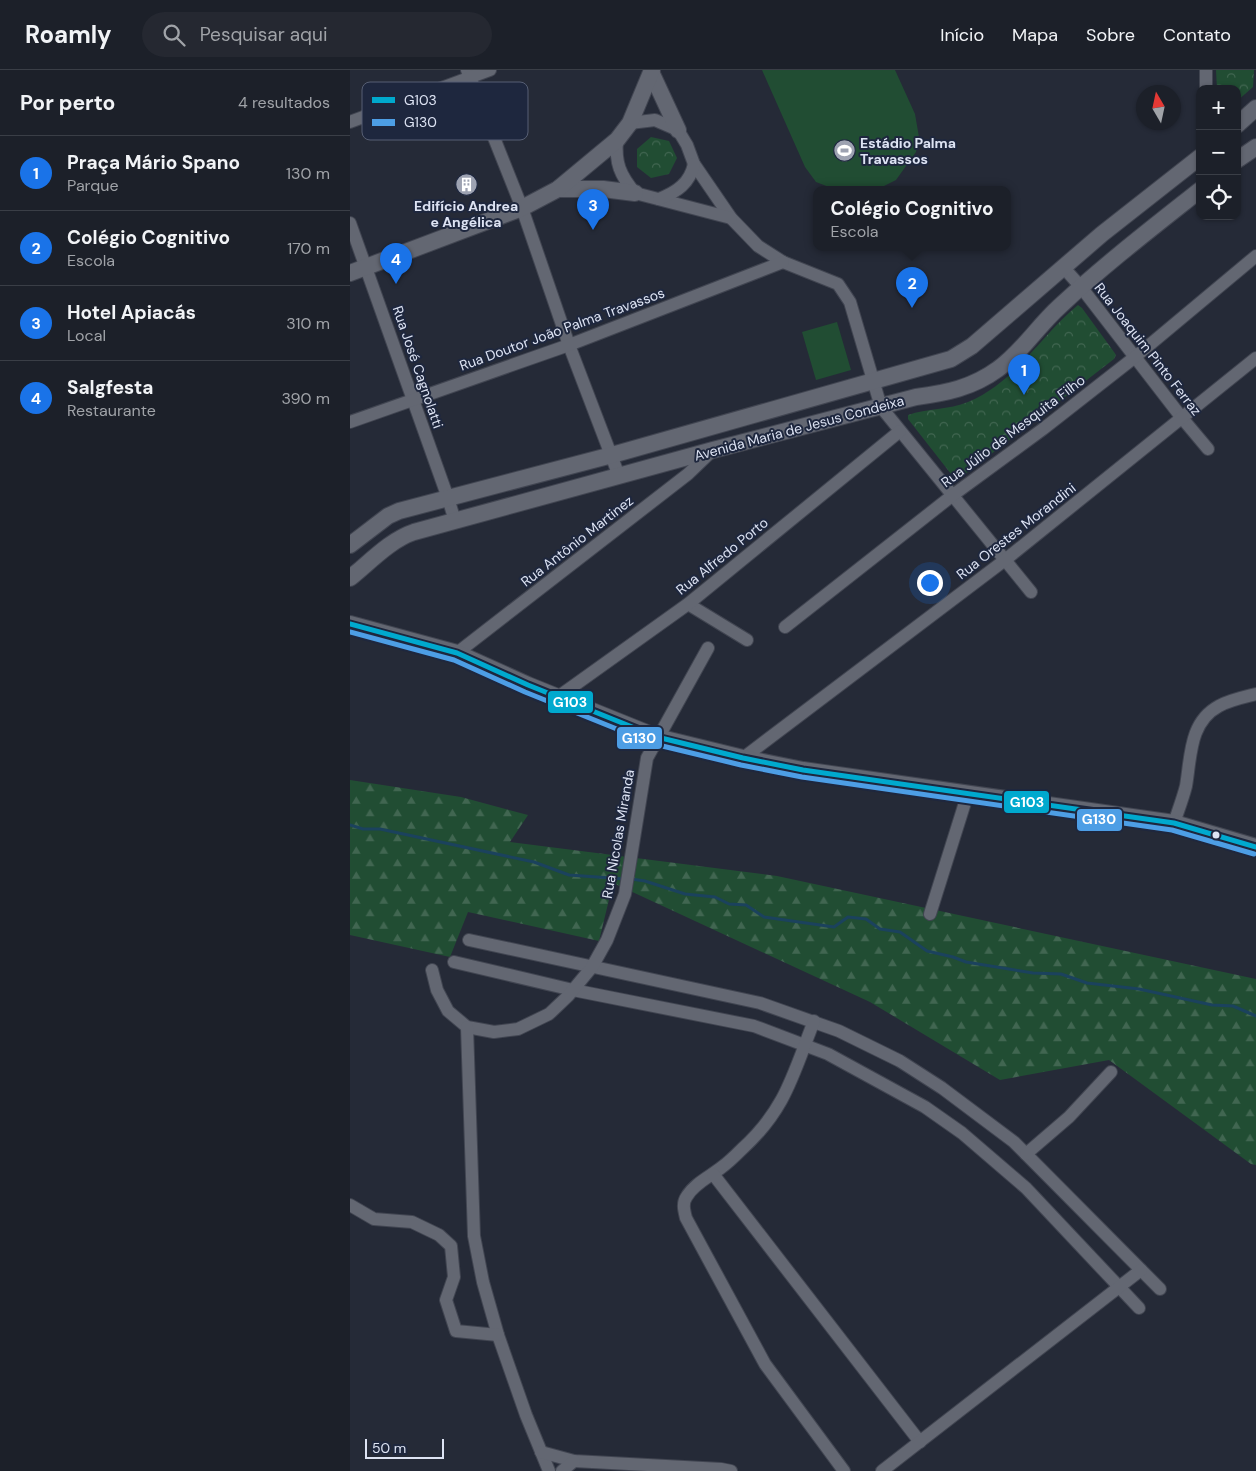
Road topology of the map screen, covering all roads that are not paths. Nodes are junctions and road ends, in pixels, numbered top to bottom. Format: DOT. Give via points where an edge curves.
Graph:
graph roads {
  1 [pos="490,70"];
  2 [pos="1206,70"];
  3 [pos="652,72"];
  4 [pos="469,74"];
  5 [pos="449,82"];
  6 [pos="1206,85"];
  7 [pos="1256,108"];
  8 [pos="362,117"];
  9 [pos="1241,121"];
  10 [pos="350,122"];
  11 [pos="630,124"];
  12 [pos="678,130"];
  13 [pos="495,140"];
  14 [pos="617,140"];
  15 [pos="1256,147"];
  16 [pos="1241,157"];
  17 [pos="1196,160"];
  18 [pos="694,164"];
  19 [pos="558,189"];
  20 [pos="635,193"];
  21 [pos="1196,193"];
  22 [pos="659,200"];
  23 [pos="522,208"];
  24 [pos="731,218"];
  25 [pos="350,223"];
  26 [pos="1256,256"];
  27 [pos="783,262"];
  28 [pos="366,266"];
  29 [pos="1064,268"];
  30 [pos="350,272"];
  31 [pos="1081,287"];
  32 [pos="569,345"];
  33 [pos="1135,357"];
  34 [pos="1256,358"];
  35 [pos="874,382"];
  36 [pos="413,399"];
  37 [pos="881,407"];
  38 [pos="1182,418"];
  39 [pos="350,422"];
  40 [pos="900,431"];
  41 [pos="1208,449"];
  42 [pos="713,450"];
  43 [pos="612,454"];
  44 [pos="619,476"];
  45 [pos="953,495"];
  46 [pos="448,498"];
  47 [pos="455,521"];
  48 [pos="350,545"];
  49 [pos="1005,560"];
  50 [pos="350,578"];
  51 [pos="1031,592"];
  52 [pos="688,604"];
  53 [pos="350,624"];
  54 [pos="785,628"];
  55 [pos="748,640"];
  56 [pos="708,648"];
  57 [pos="457,654"];
  58 [pos="1256,694"];
  59 [pos="558,697"];
  60 [pos="657,737"];
  61 [pos="743,758"];
  62 [pos="968,793"];
  63 [pos="1174,823"];
  64 [pos="1256,847"];
  65 [pos="930,914"];
  66 [pos="469,940"];
  67 [pos="454,962"];
  68 [pos="592,967"];
  69 [pos="432,970"];
  70 [pos="573,990"];
  71 [pos="814,1021"];
  72 [pos="467,1027"];
  73 [pos="805,1045"];
  74 [pos="1111,1072"];
  75 [pos="1026,1154"];
  76 [pos="713,1174"];
  77 [pos="350,1205"];
  78 [pos="1141,1270"];
  79 [pos="1119,1287"];
  80 [pos="1160,1289"];
  81 [pos="1139,1308"];
  82 [pos="498,1335"];
  83 [pos="920,1442"];
  84 [pos="541,1452"];
  85 [pos="574,1461"];
  86 [pos="549,1471"];
  87 [pos="562,1471"];
  88 [pos="731,1471"];
  89 [pos="844,1471"];
  90 [pos="882,1471"];
  1 -- 4 [label="street"];
  2 -- 6 [label="street"];
  3 -- 11 [label="main road"];
  3 -- 12 [label="main road"];
  4 -- 5 [label="street"];
  7 -- 9 [label="main road"];
  8 -- 10 [label="street"];
  11 -- 12 [label="street" via="655,120"];
  11 -- 14 [label="main road"];
  12 -- 18 [label="street"];
  13 -- 23 [label="street"];
  14 -- 19 [label="main road"];
  14 -- 20 [label="street" via="616,156 620,169"];
  15 -- 16 [label="main road"];
  17 -- 29 [label="main road, Avenida Maria de Jesus Condeixa"];
  18 -- 22 [label="street" via="686,182"];
  18 -- 24 [label="street"];
  19 -- 20 [label="main road"];
  19 -- 23 [label="main road"];
  20 -- 22 [label="street"];
  21 -- 31 [label="main road, Avenida Maria de Jesus Condeixa"];
  22 -- 24 [label="street"];
  23 -- 28 [label="main road"];
  23 -- 32 [label="street"];
  24 -- 27 [label="street" via="758,246"];
  25 -- 28 [label="street, Rua José Cagnolatti"];
  26 -- 33 [label="street, Rua Júlio de Mesquita Filho"];
  27 -- 32 [label="street, Rua Doutor João Palma Travassos"];
  27 -- 35 [label="street" via="838,284 850,302"];
  28 -- 30 [label="main road"];
  28 -- 36 [label="street, Rua José Cagnolatti"];
  29 -- 31 [label="street, Rua Joaquim Pinto Ferraz"];
  29 -- 35 [label="main road, Avenida Maria de Jesus Condeixa" via="972,346 952,359"];
  31 -- 33 [label="street, Rua Joaquim Pinto Ferraz"];
  31 -- 37 [label="main road, Avenida Maria de Jesus Condeixa" via="999,369 949,392"];
  32 -- 36 [label="street, Rua Doutor João Palma Travassos"];
  32 -- 43 [label="street"];
  33 -- 38 [label="street, Rua Joaquim Pinto Ferraz"];
  33 -- 45 [label="street, Rua Júlio de Mesquita Filho"];
  34 -- 38 [label="street, Rua Orestes Morandini"];
  35 -- 37 [label="street"];
  35 -- 43 [label="main road, Avenida Maria de Jesus Condeixa"];
  36 -- 39 [label="street, Rua Doutor João Palma Travassos"];
  36 -- 46 [label="street, Rua José Cagnolatti"];
  37 -- 40 [label="street"];
  37 -- 42 [label="main road, Avenida Maria de Jesus Condeixa"];
  38 -- 41 [label="street, Rua Joaquim Pinto Ferraz"];
  38 -- 49 [label="street, Rua Orestes Morandini"];
  40 -- 45 [label="street"];
  40 -- 52 [label="street, Rua Alfredo Porto"];
  42 -- 44 [label="main road, Avenida Maria de Jesus Condeixa"];
  42 -- 57 [label="street, Rua Antônio Martinez" via="688,474"];
  43 -- 44 [label="street"];
  43 -- 46 [label="main road, Avenida Maria de Jesus Condeixa"];
  44 -- 47 [label="main road, Avenida Maria de Jesus Condeixa"];
  45 -- 49 [label="street"];
  45 -- 54 [label="street, Rua Júlio de Mesquita Filho"];
  46 -- 47 [label="street, Rua José Cagnolatti"];
  46 -- 48 [label="main road, Avenida Maria de Jesus Condeixa" via="388,516"];
  47 -- 50 [label="main road, Avenida Maria de Jesus Condeixa" via="403,535"];
  49 -- 51 [label="street"];
  49 -- 61 [label="street, Rua Orestes Morandini"];
  52 -- 55 [label="street"];
  52 -- 59 [label="street, Rua Alfredo Porto"];
  53 -- 57 [label="main road"];
  56 -- 60 [label="street, Rua Nicolas Miranda"];
  57 -- 59 [label="main road"];
  58 -- 63 [label="street" via="1218,706 1196,730 1186,787"];
  59 -- 60 [label="main road"];
  60 -- 61 [label="main road"];
  60 -- 68 [label="street, Rua Nicolas Miranda" via="646,758 625,894 608,940"];
  61 -- 62 [label="main road" via="803,770"];
  62 -- 63 [label="main road"];
  62 -- 65 [label="street"];
  63 -- 64 [label="main road"];
  66 -- 68 [label="street"];
  67 -- 70 [label="street"];
  68 -- 70 [label="street, Rua Nicolas Miranda"];
  68 -- 71 [label="street" via="760,1003"];
  69 -- 72 [label="street, Rua Nicolas Miranda" via="436,990 448,1011"];
  70 -- 72 [label="street, Rua Nicolas Miranda" via="549,1014 518,1029 494,1032"];
  70 -- 73 [label="street" via="754,1026"];
  71 -- 73 [label="street"];
  71 -- 75 [label="street" via="900,1061 980,1116"];
  72 -- 82 [label="street" via="474,1236"];
  73 -- 76 [label="street" via="794,1077 775,1113 755,1137"];
  73 -- 79 [label="street" via="892,1088 962,1133 1026,1188"];
  74 -- 75 [label="street" via="1069,1117"];
  75 -- 78 [label="street"];
  76 -- 83 [label="street"];
  76 -- 89 [label="street" via="686,1197 683,1207 686,1218 765,1364"];
  77 -- 82 [label="street" via="374,1219 412,1222 439,1235 451,1246 454,1277 446,1300 456,1331"];
  78 -- 79 [label="street"];
  78 -- 80 [label="street"];
  79 -- 81 [label="street"];
  79 -- 83 [label="street"];
  82 -- 84 [label="street"];
  83 -- 90 [label="street"];
  84 -- 85 [label="street"];
  84 -- 86 [label="street"];
  85 -- 87 [label="street"];
  85 -- 88 [label="street"];
}
